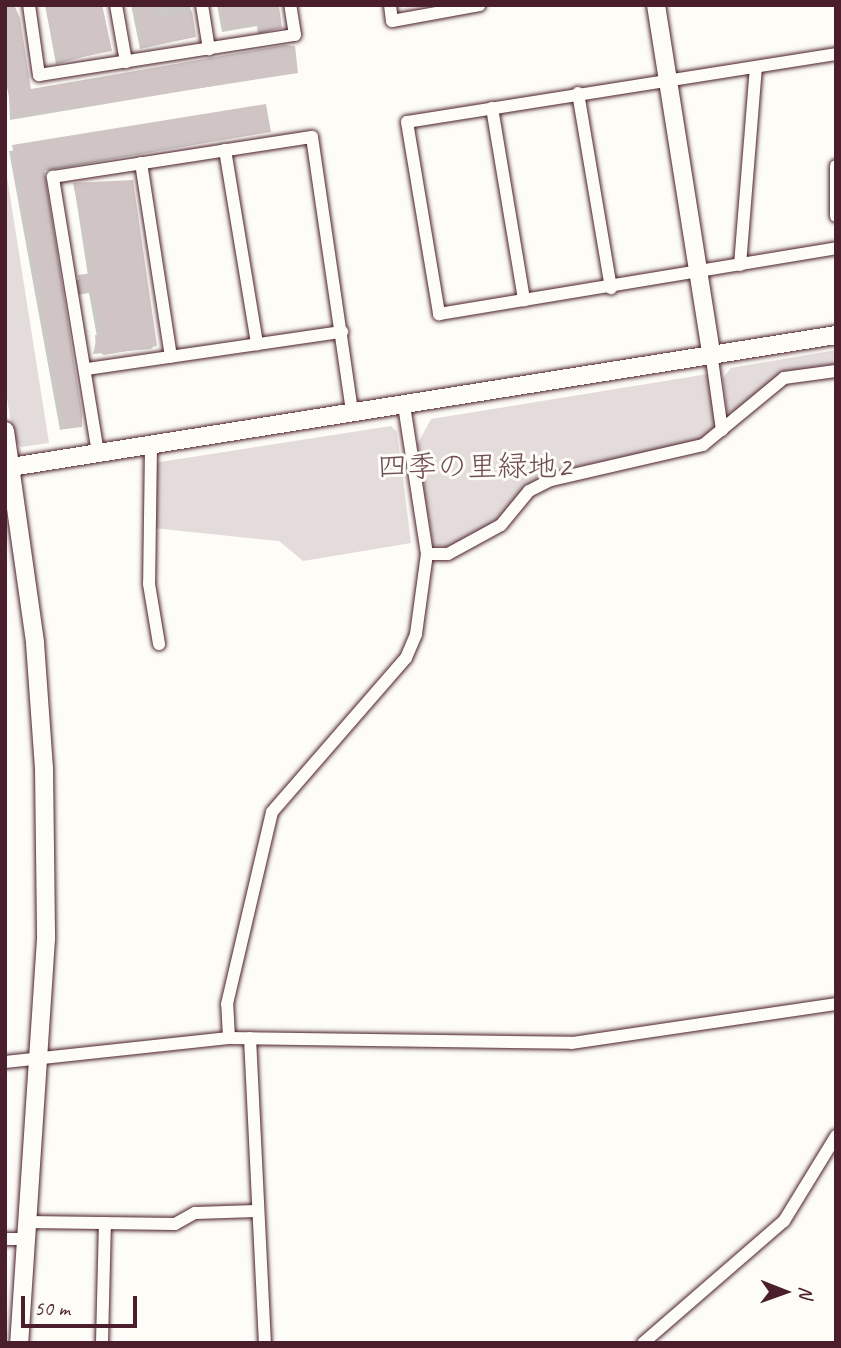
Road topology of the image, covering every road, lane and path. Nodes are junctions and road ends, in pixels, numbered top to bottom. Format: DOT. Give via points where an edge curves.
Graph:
graph roads {
  1 [pos="29,5"];
  2 [pos="116,5"];
  3 [pos="202,5"];
  4 [pos="290,5"];
  5 [pos="390,5"];
  6 [pos="478,5"];
  7 [pos="656,5"];
  8 [pos="209,49"];
  9 [pos="836,54"];
  10 [pos="126,62"];
  11 [pos="756,68"];
  12 [pos="668,78"];
  13 [pos="578,93"];
  14 [pos="492,107"];
  15 [pos="225,150"];
  16 [pos="141,163"];
  17 [pos="836,166"];
  18 [pos="836,216"];
  19 [pos="836,248"];
  20 [pos="740,265"];
  21 [pos="697,273"];
  22 [pos="611,288"];
  23 [pos="524,300"];
  24 [pos="342,332"];
  25 [pos="836,335"];
  26 [pos="257,344"];
  27 [pos="711,352"];
  28 [pos="170,357"];
  29 [pos="87,369"];
  30 [pos="836,371"];
  31 [pos="404,405"];
  32 [pos="352,412"];
  33 [pos="722,430"];
  34 [pos="5,431"];
  35 [pos="151,446"];
  36 [pos="98,453"];
  37 [pos="11,467"];
  38 [pos="427,554"];
  39 [pos="159,644"];
  40 [pos="836,1004"];
  41 [pos="229,1038"];
  42 [pos="250,1038"];
  43 [pos="38,1058"];
  44 [pos="5,1062"];
  45 [pos="836,1136"];
  46 [pos="256,1211"];
  47 [pos="105,1223"];
  48 [pos="27,1230"];
  49 [pos="5,1240"];
  50 [pos="19,1343"];
  51 [pos="102,1343"];
  52 [pos="265,1343"];
  53 [pos="643,1343"];
  1 -- 10 [label="street" via="39,75"];
  2 -- 10 [label="street"];
  3 -- 8 [label="street"];
  4 -- 8 [label="street" via="295,35"];
  5 -- 6 [label="street" via="393,21"];
  7 -- 12 [label="street"];
  8 -- 10 [label="street"];
  9 -- 11 [label="street"];
  11 -- 12 [label="street"];
  11 -- 20 [label="street"];
  12 -- 13 [label="street"];
  12 -- 21 [label="street"];
  13 -- 14 [label="street"];
  13 -- 22 [label="street"];
  14 -- 23 [label="street"];
  14 -- 23 [label="street" via="407,122 436,301 439,314"];
  15 -- 16 [label="street"];
  15 -- 24 [label="street" via="312,136"];
  15 -- 26 [label="street"];
  16 -- 28 [label="street"];
  16 -- 29 [label="street" via="53,177"];
  17 -- 18 [label="street"];
  19 -- 20 [label="street"];
  20 -- 21 [label="street"];
  21 -- 22 [label="street"];
  21 -- 27 [label="street"];
  22 -- 23 [label="street"];
  24 -- 26 [label="street"];
  24 -- 32 [label="street"];
  25 -- 27 [label="street"];
  26 -- 28 [label="street"];
  27 -- 31 [label="street"];
  27 -- 33 [label="street"];
  28 -- 29 [label="street"];
  29 -- 36 [label="street"];
  30 -- 33 [label="street" via="784,378"];
  31 -- 32 [label="street"];
  31 -- 38 [label="street"];
  32 -- 35 [label="street"];
  33 -- 38 [label="street" via="702,445 551,480 529,491 501,525 448,554"];
  34 -- 37 [label="street"];
  35 -- 36 [label="street"];
  35 -- 39 [label="street" via="149,584"];
  36 -- 37 [label="street"];
  37 -- 43 [label="street" via="44,768 46,939"];
  38 -- 41 [label="street" via="416,634 406,658 272,812 227,1004"];
  40 -- 42 [label="street" via="572,1043"];
  41 -- 42 [label="street"];
  41 -- 43 [label="street"];
  42 -- 46 [label="street"];
  43 -- 44 [label="street"];
  43 -- 48 [label="street"];
  45 -- 53 [label="street" via="784,1221"];
  46 -- 47 [label="street" via="195,1213 175,1224"];
  46 -- 52 [label="street"];
  47 -- 48 [label="street"];
  47 -- 51 [label="street"];
  48 -- 49 [label="street"];
  48 -- 50 [label="street"];
}
